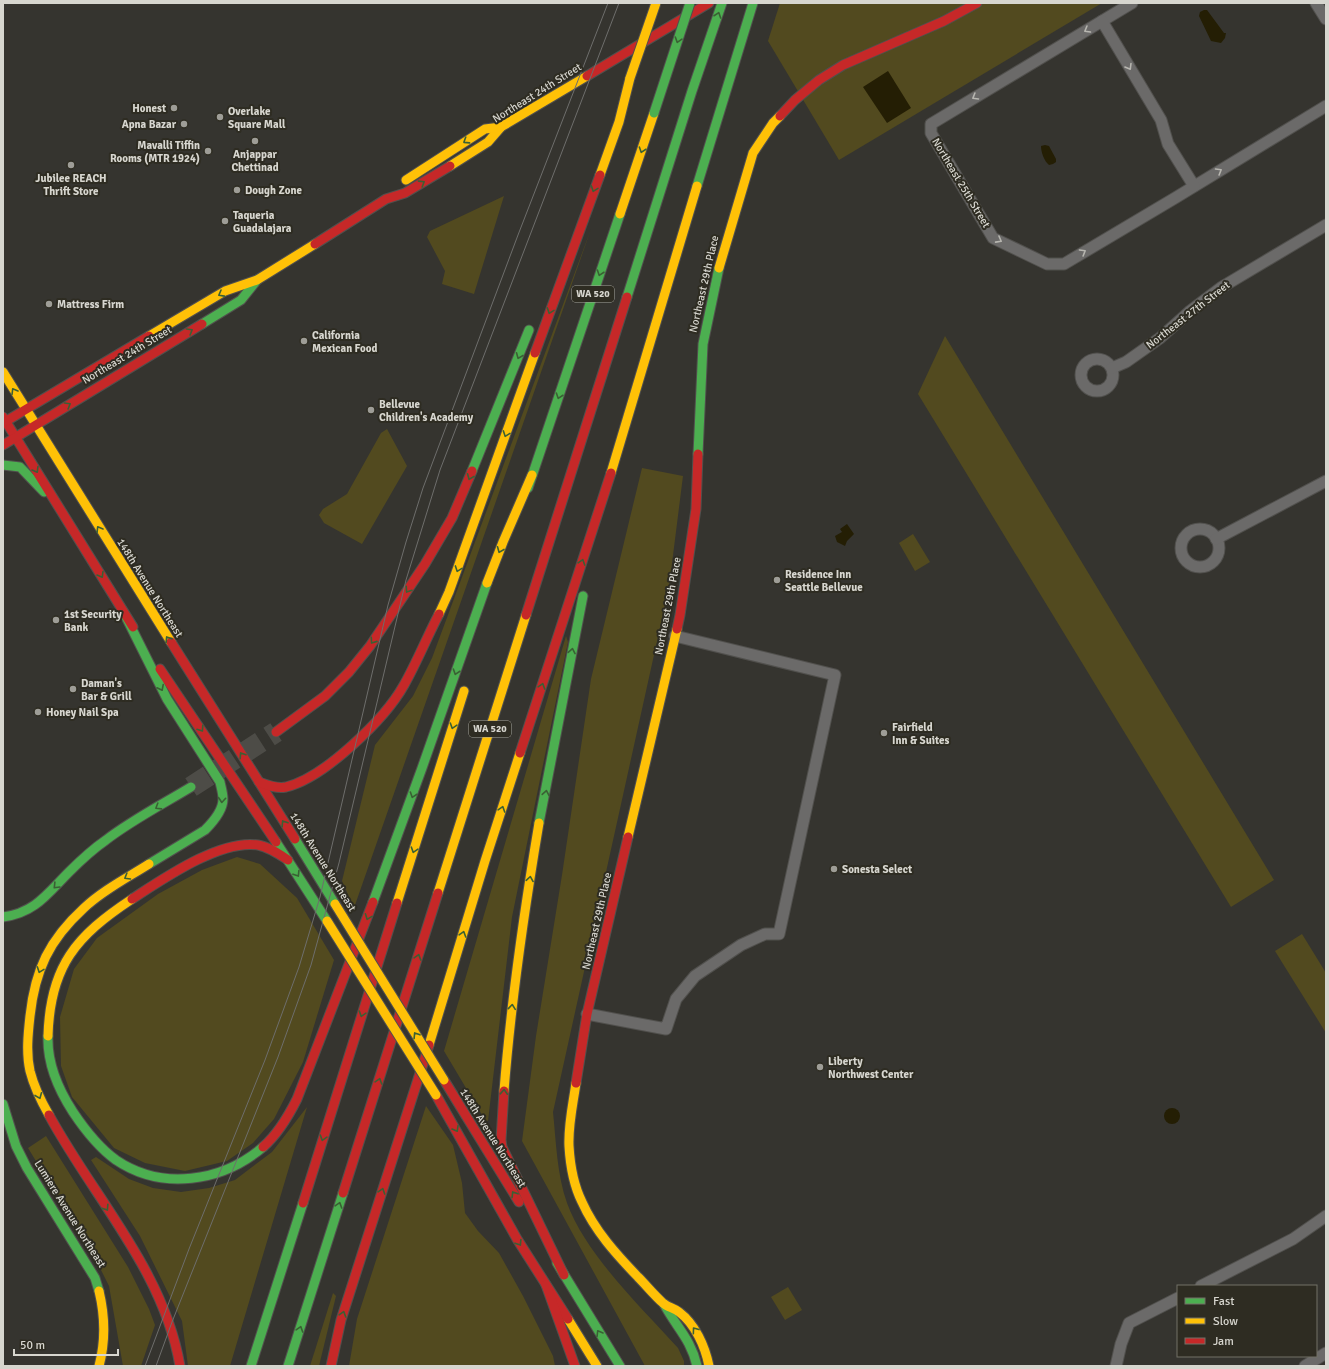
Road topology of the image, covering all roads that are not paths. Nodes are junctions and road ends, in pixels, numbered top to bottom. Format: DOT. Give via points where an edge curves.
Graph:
graph roads {
  1 [pos="656,3"];
  2 [pos="690,3"];
  3 [pos="709,3"];
  4 [pos="722,3"];
  5 [pos="754,3"];
  6 [pos="978,3"];
  7 [pos="1132,3"];
  8 [pos="1316,3"];
  9 [pos="1326,19"];
  10 [pos="1102,21"];
  11 [pos="630,78"];
  12 [pos="1326,106"];
  13 [pos="604,135"];
  14 [pos="1194,186"];
  15 [pos="1326,225"];
  16 [pos="257,280"];
  17 [pos="533,320"];
  18 [pos="121,353"];
  19 [pos="1112,368"];
  20 [pos="3,372"];
  21 [pos="118,374"];
  22 [pos="25,409"];
  23 [pos="4,420"];
  24 [pos="35,425"];
  25 [pos="16,437"];
  26 [pos="3,445"];
  27 [pos="616,458"];
  28 [pos="3,466"];
  29 [pos="532,475"];
  30 [pos="1326,481"];
  31 [pos="58,506"];
  32 [pos="1216,539"];
  33 [pos="503,567"];
  34 [pos="589,572"];
  35 [pos="585,587"];
  36 [pos="125,615"];
  37 [pos="675,636"];
  38 [pos="467,681"];
  39 [pos="276,732"];
  40 [pos="259,782"];
  41 [pos="191,787"];
  42 [pos="288,860"];
  43 [pos="3,917"];
  44 [pos="587,1014"];
  45 [pos="3,1104"];
  46 [pos="1326,1216"];
  47 [pos="564,1275"];
  48 [pos="546,1285"];
  49 [pos="1203,1285"];
  50 [pos="1177,1299"];
  51 [pos="664,1304"];
  52 [pos="1326,1353"];
  53 [pos="99,1366"];
  54 [pos="180,1366"];
  55 [pos="251,1366"];
  56 [pos="288,1366"];
  57 [pos="331,1366"];
  58 [pos="575,1366"];
  59 [pos="597,1366"];
  60 [pos="620,1366"];
  61 [pos="697,1366"];
  62 [pos="709,1366"];
  63 [pos="1116,1366"];
  64 [pos="1305,1366"];
  1 -- 11 [label="main road, bridge"];
  2 -- 29 [label="main road, WA 520, one-way, bridge"];
  3 -- 16 [label="main road, Northeast 24th Street" via="501,127 488,142 405,193 386,199"];
  56 -- 4 [label="main road, WA 520, one-way"];
  5 -- 27 [label="main road"];
  6 -- 37 [label="main road, Northeast 29th Place" via="944,21 843,65 819,80 773,123 753,154 720,262 703,344 696,509"];
  7 -- 10 [label="street, Northeast 25th Street"];
  8 -- 9 [label="street"];
  10 -- 14 [label="street, one-way" via="1161,120 1168,144"];
  10 -- 14 [label="street, Northeast 25th Street, one-way" via="931,124 931,133 993,238 1047,264 1064,264"];
  11 -- 13 [label="main road"];
  11 -- 40 [label="main road, one-way" via="619,122 449,592 404,686 382,718 344,753 316,772 285,787 272,787"];
  14 -- 12 [label="street, Northeast 25th Street, one-way"];
  15 -- 19 [label="street, Northeast 27th Street" via="1222,287 1160,338 1126,362"];
  16 -- 18 [label="main road, Northeast 24th Street, one-way" via="225,291"];
  21 -- 16 [label="main road, Northeast 24th Street, one-way" via="241,300"];
  17 -- 39 [label="main road, one-way" via="466,488 425,564 370,646 349,672 325,696"];
  18 -- 21 [label="main road"];
  18 -- 22 [label="main road, Northeast 24th Street"];
  22 -- 20 [label="main road, 148th Avenue Northeast, one-way"];
  24 -- 21 [label="main road, Northeast 24th Street, one-way"];
  22 -- 23 [label="main road, Northeast 24th Street"];
  22 -- 24 [label="main road, 148th Avenue Northeast"];
  23 -- 25 [label="main road"];
  24 -- 25 [label="main road, Northeast 24th Street"];
  40 -- 24 [label="main road, 148th Avenue Northeast, one-way"];
  25 -- 26 [label="main road, Northeast 24th Street"];
  25 -- 31 [label="main road, one-way"];
  27 -- 34 [label="main road"];
  57 -- 27 [label="main road, one-way" via="341,1320 436,1024 485,861"];
  28 -- 31 [label="main road" via="20,467"];
  29 -- 33 [label="main road, WA 520"];
  29 -- 42 [label="main road, one-way" via="500,550 402,826 335,1004 301,1090 281,1128 247,1161 210,1177 172,1180 145,1173 121,1162 102,1148 88,1133 67,1103 52,1073 48,1054 48,1034 50,1004 58,974 83,937 102,921 121,906 194,862 242,844 255,844 267,848"];
  30 -- 32 [label="street"];
  31 -- 36 [label="main road, one-way"];
  47 -- 35 [label="main road, one-way" via="508,1163 501,1140 512,1004 527,898"];
  36 -- 42 [label="main road, one-way"];
  36 -- 54 [label="main road, one-way" via="167,699 220,782 222,805 205,830 95,898 64,927 50,947 34,987 27,1043 32,1079 43,1105 143,1265 163,1306 177,1348"];
  37 -- 44 [label="main road, Northeast 29th Place"];
  37 -- 44 [label="street" via="835,675 779,934 765,934 741,945 695,976 676,999 666,1029"];
  38 -- 55 [label="main road, WA 520, one-way"];
  47 -- 40 [label="main road, 148th Avenue Northeast, one-way, bridge"];
  41 -- 43 [label="main road, one-way" via="110,837 69,872 42,901 26,911"];
  42 -- 48 [label="main road, one-way, bridge" via="436,1096"];
  44 -- 51 [label="main road, Northeast 29th Place" via="570,1120 572,1170 581,1201 599,1232 616,1254"];
  45 -- 53 [label="main road, Lumiere Avenue Northeast" via="16,1146 27,1168 95,1278 104,1316 104,1339"];
  46 -- 49 [label="street" via="1293,1239"];
  60 -- 47 [label="main road, 148th Avenue Northeast, one-way"];
  48 -- 58 [label="main road"];
  48 -- 59 [label="main road"];
  50 -- 63 [label="street" via="1129,1323"];
  51 -- 61 [label="main road, Northeast 29th Place" via="670,1317 688,1340"];
  62 -- 51 [label="main road, Northeast 29th Place, one-way" via="699,1336 679,1312"];
  52 -- 64 [label="street"];
}
